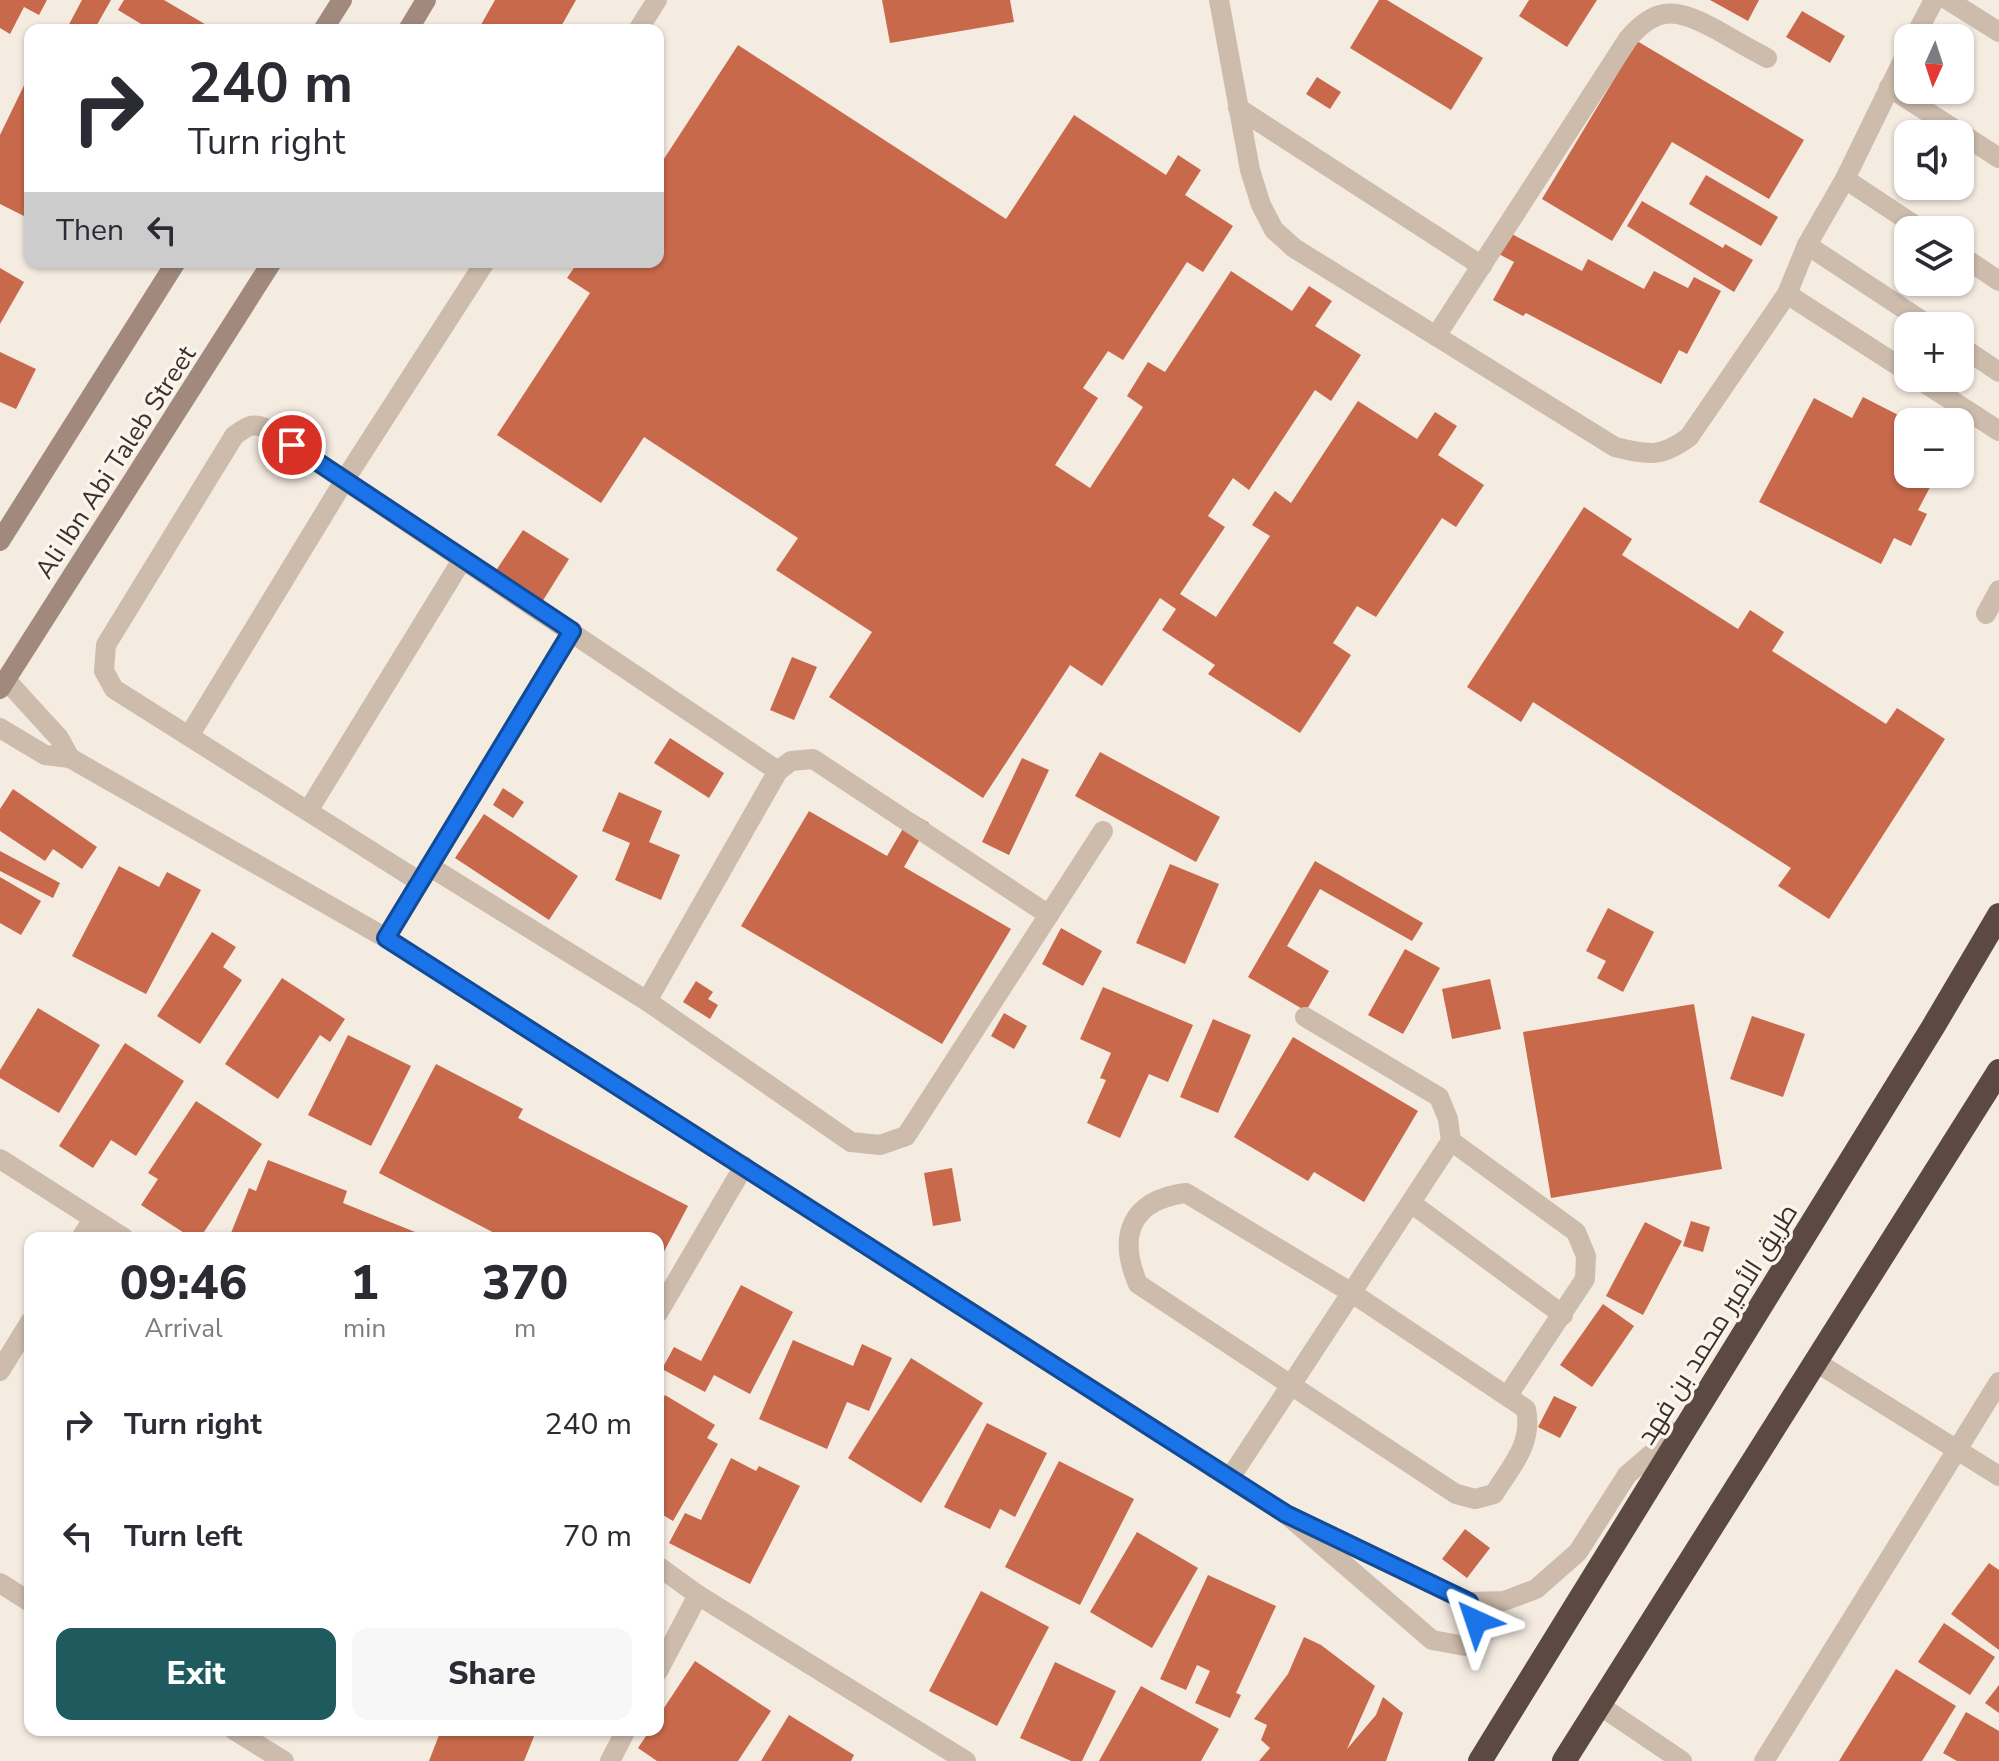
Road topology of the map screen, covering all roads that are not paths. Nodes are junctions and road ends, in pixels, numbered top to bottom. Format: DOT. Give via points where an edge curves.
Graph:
graph roads {
  1 [pos="342,0"];
  2 [pos="426,0"];
  3 [pos="657,0"];
  4 [pos="1219,0"];
  5 [pos="1934,0"];
  6 [pos="1948,0"];
  7 [pos="327,24"];
  8 [pos="412,24"];
  9 [pos="642,24"];
  10 [pos="1921,24"];
  11 [pos="1999,32"];
  12 [pos="1767,58"];
  13 [pos="1894,77"];
  14 [pos="1889,87"];
  15 [pos="1238,108"];
  16 [pos="1999,158"];
  17 [pos="1845,179"];
  18 [pos="1901,216"];
  19 [pos="1807,245"];
  20 [pos="1974,264"];
  21 [pos="1482,266"];
  22 [pos="172,268"];
  23 [pos="268,268"];
  24 [pos="481,268"];
  25 [pos="1999,281"];
  26 [pos="1787,294"];
  27 [pos="1909,312"];
  28 [pos="1436,336"];
  29 [pos="1974,355"];
  30 [pos="1894,363"];
  31 [pos="1999,372"];
  32 [pos="1939,392"];
  33 [pos="1999,431"];
  34 [pos="344,481"];
  35 [pos="0,541"];
  36 [pos="462,560"];
  37 [pos="1999,590"];
  38 [pos="1986,614"];
  39 [pos="572,631"];
  40 [pos="2,681"];
  41 [pos="0,728"];
  42 [pos="189,736"];
  43 [pos="70,758"];
  44 [pos="778,771"];
  45 [pos="308,811"];
  46 [pos="1103,831"];
  47 [pos="424,874"];
  48 [pos="1049,915"];
  49 [pos="1999,915"];
  50 [pos="386,938"];
  51 [pos="647,1001"];
  52 [pos="1305,1017"];
  53 [pos="1999,1071"];
  54 [pos="1451,1141"];
  55 [pos="0,1159"];
  56 [pos="744,1166"];
  57 [pos="1411,1203"];
  58 [pos="93,1219"];
  59 [pos="85,1232"];
  60 [pos="114,1232"];
  61 [pos="1352,1293"];
  62 [pos="664,1303"];
  63 [pos="1563,1315"];
  64 [pos="24,1332"];
  65 [pos="1816,1362"];
  66 [pos="0,1371"];
  67 [pos="1999,1382"];
  68 [pos="1290,1387"];
  69 [pos="1508,1395"];
  70 [pos="1690,1421"];
  71 [pos="1959,1450"];
  72 [pos="1999,1476"];
  73 [pos="1230,1478"];
  74 [pos="1286,1514"];
  75 [pos="664,1570"];
  76 [pos="0,1583"];
  77 [pos="698,1595"];
  78 [pos="24,1598"];
  79 [pos="1469,1602"];
  80 [pos="664,1660"];
  81 [pos="1599,1705"];
  82 [pos="244,1736"];
  83 [pos="623,1736"];
  84 [pos="284,1761"];
  85 [pos="610,1761"];
  86 [pos="966,1761"];
  87 [pos="1480,1761"];
  88 [pos="1564,1761"];
  89 [pos="1682,1761"];
  90 [pos="1764,1761"];
  1 -- 7 [label="street"];
  2 -- 8 [label="street"];
  3 -- 9 [label="street"];
  4 -- 15 [label="street"];
  5 -- 10 [label="street"];
  6 -- 11 [label="street"];
  12 -- 21 [label="street" via="1687,14 1665,14 1642,23"];
  13 -- 14 [label="street"];
  14 -- 16 [label="street"];
  14 -- 17 [label="street"];
  15 -- 21 [label="street"];
  15 -- 28 [label="street" via="1250,170 1274,230 1294,248"];
  17 -- 18 [label="street"];
  17 -- 19 [label="street"];
  19 -- 26 [label="street"];
  19 -- 27 [label="street"];
  20 -- 25 [label="street"];
  21 -- 28 [label="street"];
  22 -- 35 [label="street"];
  23 -- 40 [label="street, Ali Ibn Abi Taleb Street"];
  24 -- 34 [label="street"];
  26 -- 28 [label="street" via="1689,437 1671,450 1647,455 1615,447"];
  26 -- 30 [label="street"];
  29 -- 31 [label="street"];
  32 -- 33 [label="street"];
  34 -- 36 [label="street"];
  34 -- 42 [label="street"];
  34 -- 42 [label="street" via="268,429 247,425 234,436 106,645 104,671 114,689"];
  36 -- 39 [label="street"];
  36 -- 45 [label="street"];
  37 -- 38 [label="street"];
  39 -- 44 [label="street"];
  39 -- 47 [label="street"];
  40 -- 43 [label="street" via="59,738"];
  41 -- 43 [label="street" via="45,755"];
  42 -- 45 [label="street"];
  43 -- 50 [label="street"];
  44 -- 48 [label="street" via="791,761 813,759"];
  44 -- 51 [label="street"];
  45 -- 47 [label="street"];
  46 -- 48 [label="street"];
  47 -- 50 [label="street"];
  47 -- 51 [label="street"];
  48 -- 51 [label="street" via="906,1136 880,1145 851,1142"];
  49 -- 70 [label="highway, طريق الأمير محمد بن فهد"];
  50 -- 56 [label="street"];
  52 -- 54 [label="street" via="1439,1097"];
  53 -- 65 [label="highway"];
  54 -- 57 [label="street"];
  54 -- 63 [label="street" via="1576,1232 1586,1256 1585,1279"];
  55 -- 58 [label="street"];
  56 -- 62 [label="street"];
  56 -- 73 [label="street"];
  57 -- 61 [label="street"];
  57 -- 63 [label="street"];
  58 -- 59 [label="street"];
  58 -- 60 [label="street"];
  61 -- 68 [label="street"];
  61 -- 68 [label="street" via="1186,1193 1163,1196 1144,1207 1127,1237 1128,1262 1138,1284"];
  61 -- 69 [label="street"];
  63 -- 69 [label="street"];
  64 -- 66 [label="street"];
  65 -- 71 [label="street"];
  65 -- 81 [label="highway"];
  67 -- 71 [label="street"];
  68 -- 69 [label="street" via="1456,1494 1475,1499 1494,1494 1527,1441 1526,1409"];
  68 -- 73 [label="street"];
  70 -- 79 [label="street" via="1627,1475 1578,1552 1536,1589 1504,1601"];
  70 -- 87 [label="highway, طريق الأمير محمد بن فهد"];
  71 -- 72 [label="street"];
  71 -- 90 [label="street"];
  73 -- 74 [label="street"];
  74 -- 79 [label="street"];
  74 -- 79 [label="street" via="1432,1640 1465,1646 1476,1635"];
  75 -- 77 [label="street"];
  76 -- 78 [label="street"];
  77 -- 80 [label="street"];
  77 -- 86 [label="street"];
  81 -- 88 [label="highway"];
  81 -- 89 [label="street"];
  82 -- 84 [label="street"];
  83 -- 85 [label="street"];
}
